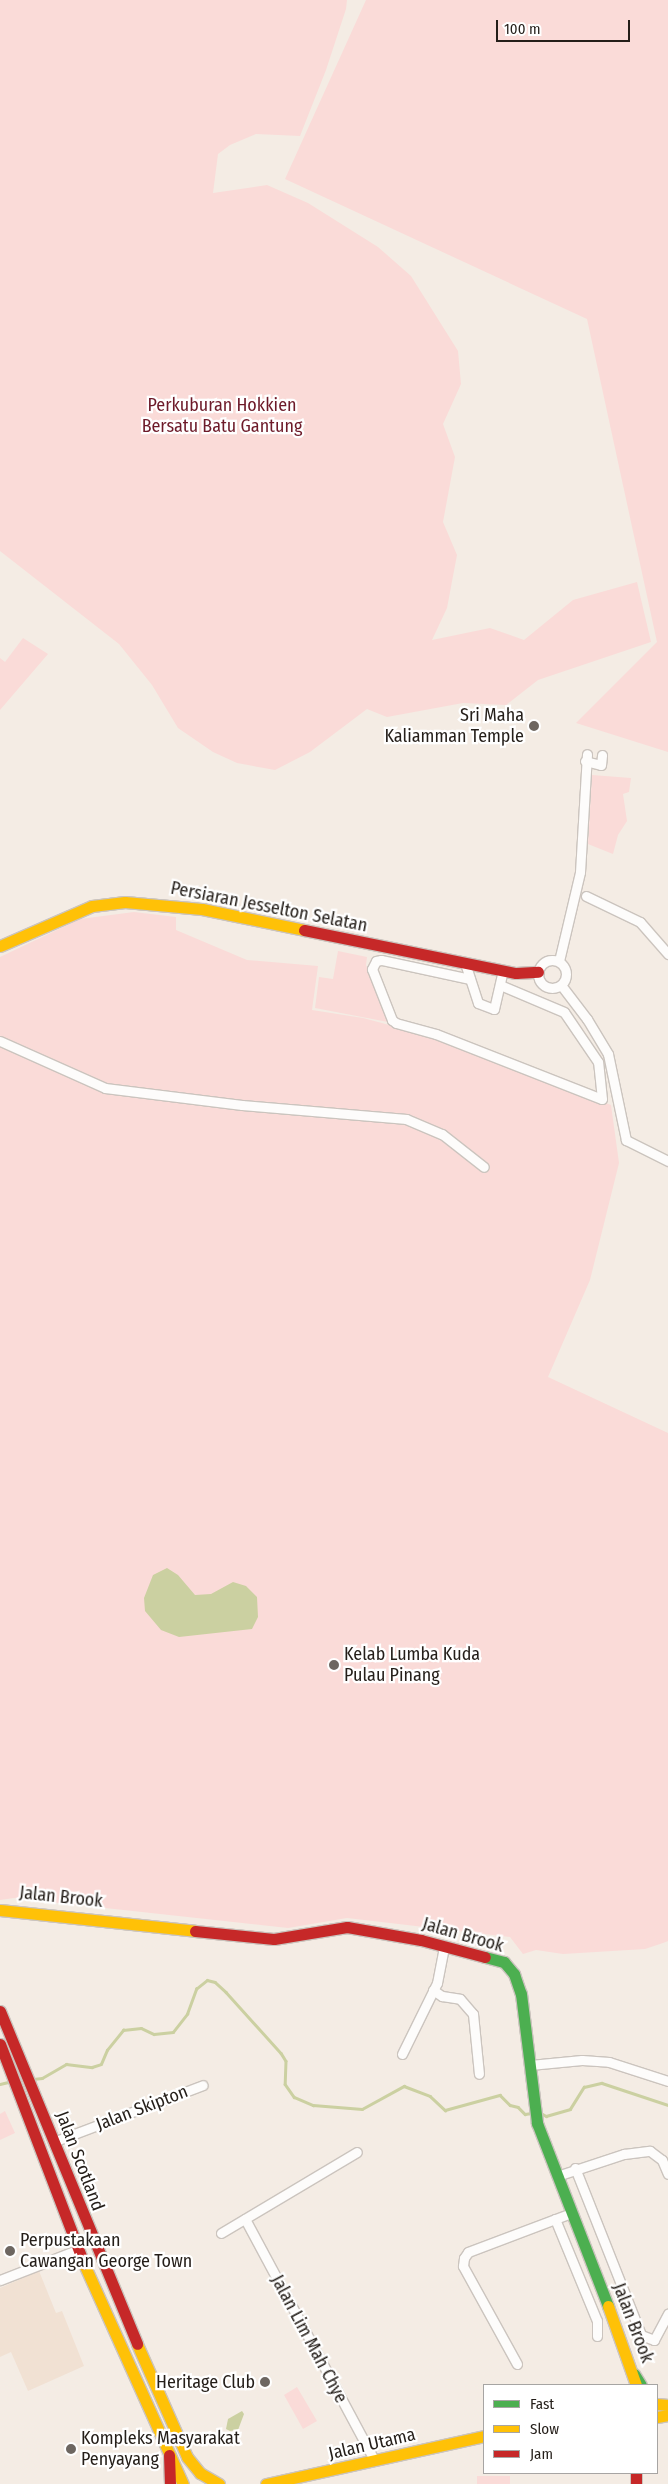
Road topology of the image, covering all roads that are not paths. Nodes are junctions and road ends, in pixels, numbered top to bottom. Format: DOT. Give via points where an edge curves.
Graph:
graph roads {
  1 [pos="602,755"];
  2 [pos="586,896"];
  3 [pos="0,946"];
  4 [pos="668,954"];
  5 [pos="559,961"];
  6 [pos="465,963"];
  7 [pos="503,970"];
  8 [pos="538,972"];
  9 [pos="470,979"];
  10 [pos="500,985"];
  11 [pos="560,985"];
  12 [pos="0,1041"];
  13 [pos="668,1161"];
  14 [pos="484,1167"];
  15 [pos="0,1910"];
  16 [pos="444,1946"];
  17 [pos="433,1990"];
  18 [pos="0,2010"];
  19 [pos="0,2044"];
  20 [pos="402,2054"];
  21 [pos="530,2065"];
  22 [pos="479,2074"];
  23 [pos="668,2080"];
  24 [pos="203,2085"];
  25 [pos="53,2142"];
  26 [pos="357,2152"];
  27 [pos="575,2168"];
  28 [pos="668,2174"];
  29 [pos="558,2176"];
  30 [pos="571,2213"];
  31 [pos="245,2219"];
  32 [pos="555,2219"];
  33 [pos="221,2233"];
  34 [pos="78,2250"];
  35 [pos="0,2280"];
  36 [pos="668,2314"];
  37 [pos="597,2336"];
  38 [pos="517,2364"];
  39 [pos="635,2380"];
  40 [pos="483,2436"];
  41 [pos="169,2455"];
  42 [pos="374,2460"];
  43 [pos="215,2482"];
  44 [pos="170,2484"];
  45 [pos="183,2484"];
  46 [pos="266,2484"];
  1 -- 5 [label="street" via="601,764 586,758 580,872"];
  2 -- 4 [label="street" via="640,922"];
  3 -- 6 [label="street, Persiaran Jesselton Selatan" via="65,915 92,906 126,902 202,909"];
  5 -- 8 [label="street" via="546,961"];
  5 -- 11 [label="street" via="567,973"];
  6 -- 7 [label="street, Persiaran Jesselton Selatan"];
  6 -- 9 [label="street"];
  7 -- 8 [label="street, Persiaran Jesselton Selatan"];
  7 -- 10 [label="street"];
  8 -- 11 [label="street" via="543,985 552,988"];
  9 -- 10 [label="street" via="478,1003 494,1009"];
  9 -- 10 [label="street" via="381,960 376,961 372,970 396,1023 436,1034 602,1099 598,1062 564,1012"];
  11 -- 13 [label="street" via="587,1019 608,1054 626,1140"];
  12 -- 14 [label="street" via="105,1088 406,1119 442,1134"];
  15 -- 16 [label="street, Jalan Brook" via="274,1939 347,1928"];
  16 -- 17 [label="street"];
  16 -- 21 [label="street, Jalan Brook" via="504,1962 514,1974 521,1994"];
  17 -- 20 [label="street"];
  17 -- 22 [label="street" via="442,1996 460,1999 473,2014"];
  18 -- 25 [label="street, Jalan Scotland"];
  19 -- 34 [label="street, Jalan Scotland"];
  21 -- 23 [label="street" via="582,2060 609,2062"];
  21 -- 29 [label="street, Jalan Brook" via="537,2123"];
  24 -- 25 [label="street, Jalan Skipton"];
  25 -- 43 [label="street, Jalan Scotland" via="94,2245 187,2457 192,2466"];
  26 -- 31 [label="street"];
  27 -- 28 [label="street" via="650,2150 662,2160"];
  27 -- 29 [label="street"];
  27 -- 36 [label="street" via="641,2335 654,2340"];
  29 -- 30 [label="street, Jalan Brook"];
  30 -- 32 [label="street"];
  30 -- 39 [label="street, Jalan Brook"];
  31 -- 33 [label="street"];
  31 -- 42 [label="street, Jalan Lim Mah Chye"];
  32 -- 37 [label="street" via="597,2321"];
  32 -- 38 [label="street" via="468,2252 464,2258 463,2266"];
  34 -- 35 [label="street"];
  34 -- 41 [label="street, Jalan Scotland"];
  40 -- 42 [label="street, Jalan Utama"];
  41 -- 44 [label="street"];
  41 -- 45 [label="street, Jalan Scotland"];
  42 -- 46 [label="street, Jalan Utama"];
}
